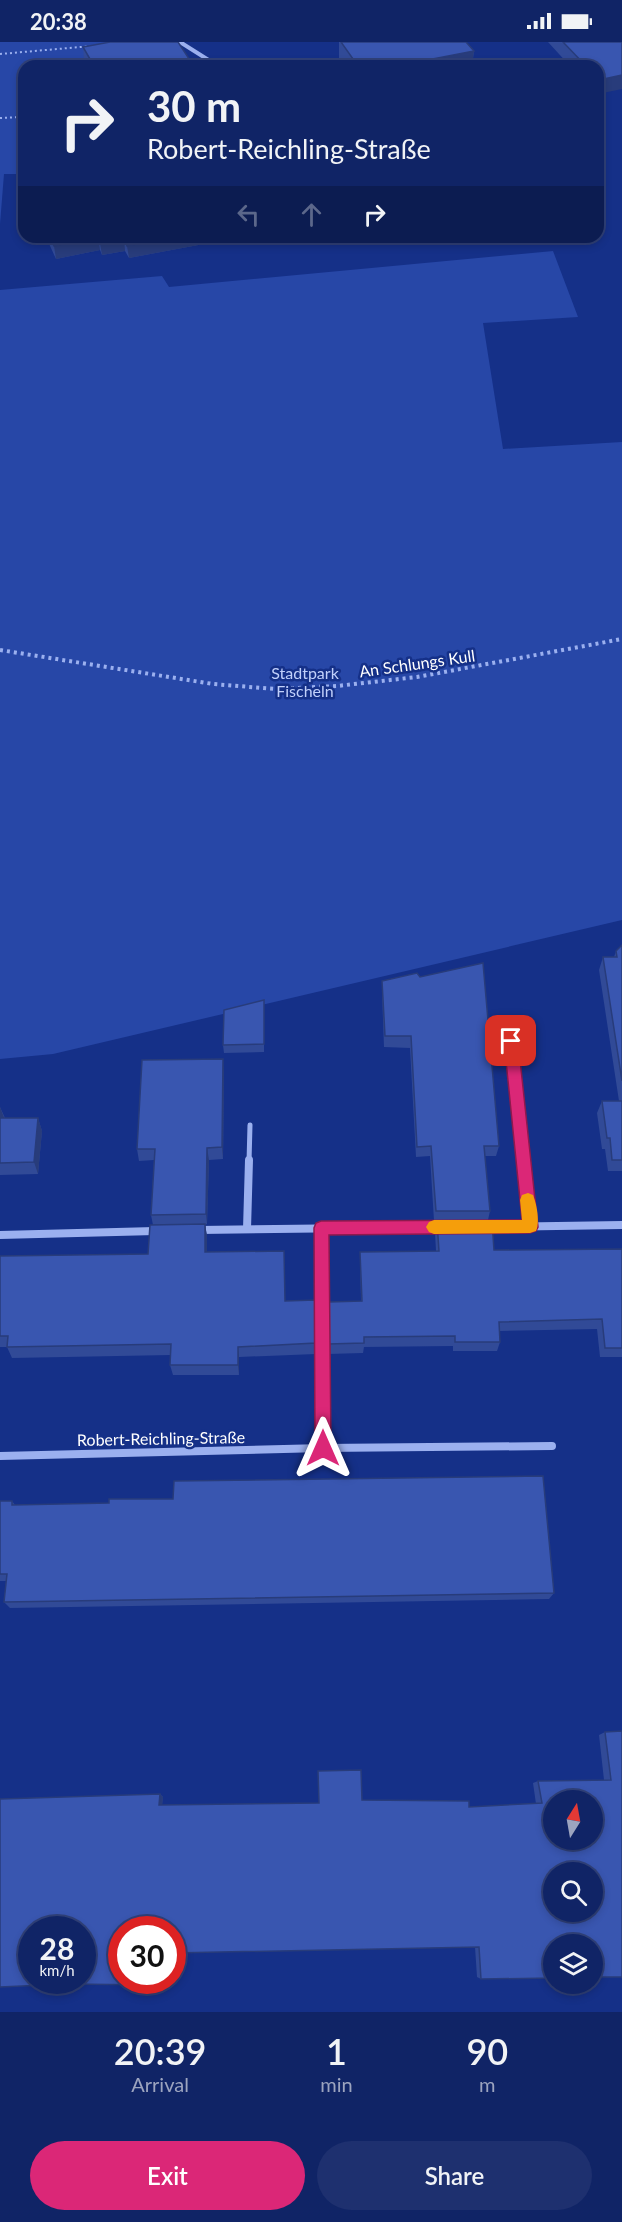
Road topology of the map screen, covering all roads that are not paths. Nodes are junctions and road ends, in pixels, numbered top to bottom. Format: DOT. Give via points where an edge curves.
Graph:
graph roads {
  1 [pos="180,42"];
  2 [pos="208,60"];
  3 [pos="508,1018"];
  4 [pos="250,1125"];
  5 [pos="622,1225"];
  6 [pos="449,1227"];
  7 [pos="484,1227"];
  8 [pos="530,1227"];
  9 [pos="321,1228"];
  10 [pos="247,1229"];
  11 [pos="165,1231"];
  12 [pos="188,1231"];
  13 [pos="0,1235"];
  14 [pos="552,1446"];
  15 [pos="323,1448"];
  16 [pos="0,1456"];
  1 -- 2 [label="street"];
  3 -- 8 [label="street"];
  4 -- 10 [label="street"];
  5 -- 8 [label="street"];
  6 -- 9 [label="street"];
  7 -- 8 [label="street"];
  9 -- 10 [label="street"];
  9 -- 15 [label="street"];
  10 -- 12 [label="street"];
  11 -- 13 [label="street"];
  14 -- 15 [label="street, Robert-Reichling-Straße"];
  15 -- 16 [label="street, Robert-Reichling-Straße"];
}
